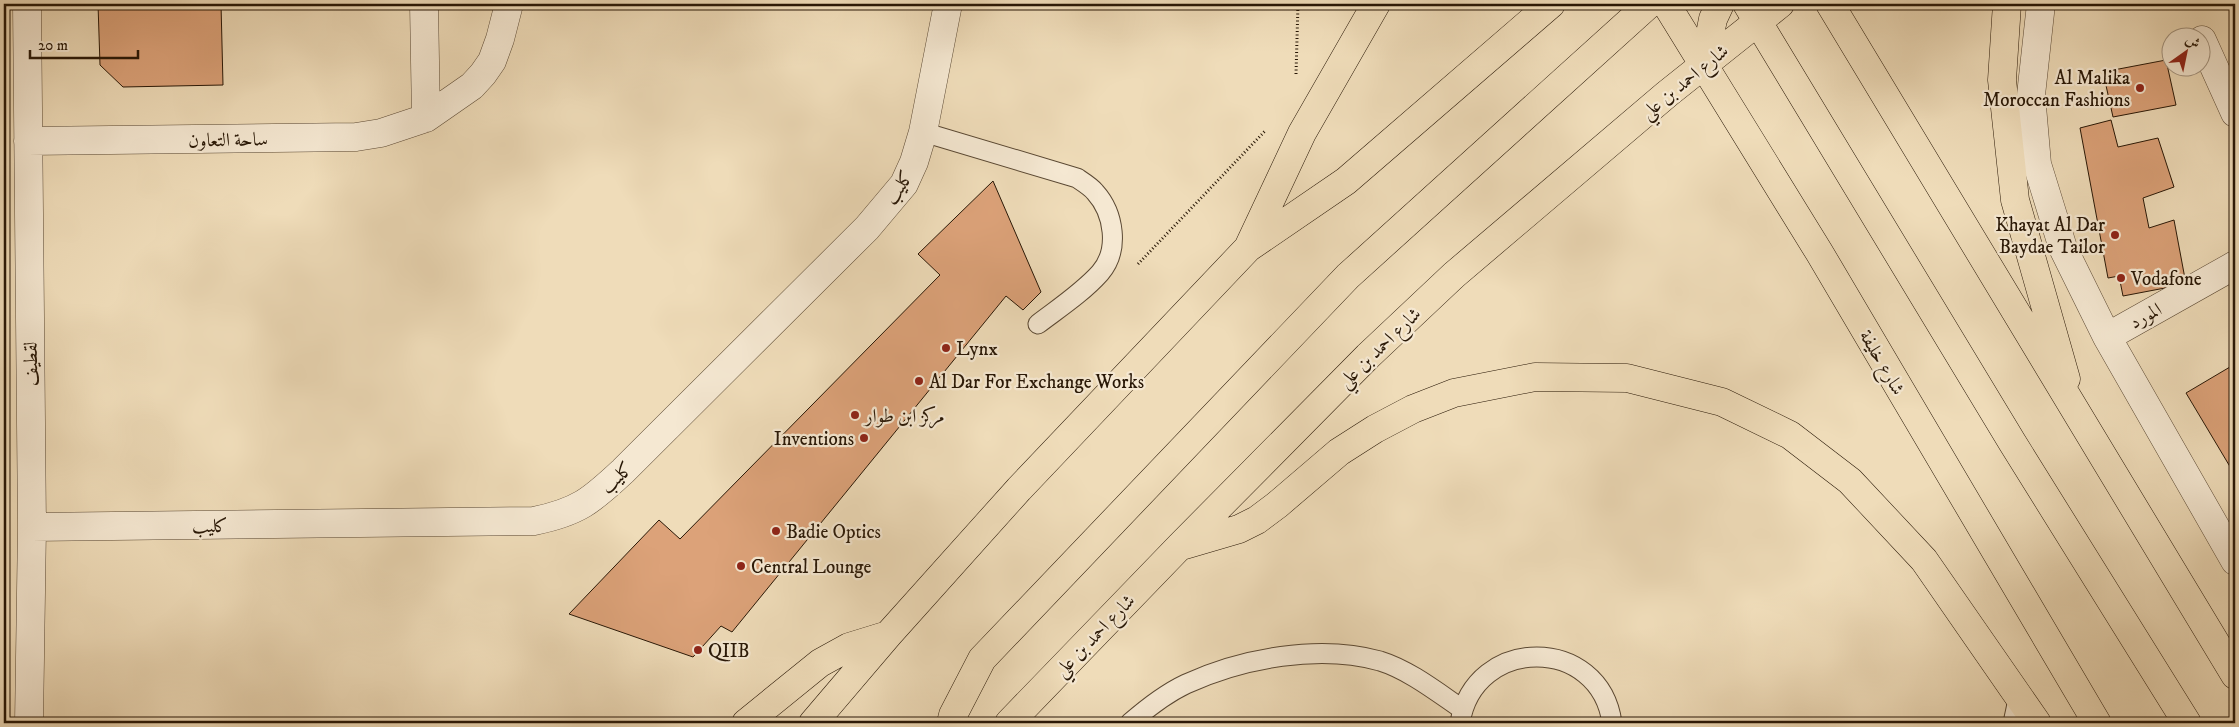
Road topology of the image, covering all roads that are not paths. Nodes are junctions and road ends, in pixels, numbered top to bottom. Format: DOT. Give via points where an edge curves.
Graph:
graph roads {
  1 [pos="27,4"];
  2 [pos="424,4"];
  3 [pos="509,4"];
  4 [pos="948,4"];
  5 [pos="1376,4"];
  6 [pos="1551,4"];
  7 [pos="1649,4"];
  8 [pos="1666,4"];
  9 [pos="1720,4"];
  10 [pos="1780,4"];
  11 [pos="1830,4"];
  12 [pos="2007,4"];
  13 [pos="2040,4"];
  14 [pos="1753,13"];
  15 [pos="2212,63"];
  16 [pos="1704,65"];
  17 [pos="2235,113"];
  18 [pos="426,118"];
  19 [pos="923,132"];
  20 [pos="28,141"];
  21 [pos="1248,248"];
  22 [pos="2235,265"];
  23 [pos="1038,324"];
  24 [pos="2107,337"];
  25 [pos="2076,414"];
  26 [pos="32,527"];
  27 [pos="1180,546"];
  28 [pos="2235,561"];
  29 [pos="888,635"];
  30 [pos="2235,675"];
  31 [pos="2019,695"];
  32 [pos="1461,716"];
  33 [pos="1616,720"];
  34 [pos="29,723"];
  35 [pos="746,723"];
  36 [pos="813,723"];
  37 [pos="951,723"];
  38 [pos="1009,723"];
  39 [pos="1130,723"];
  40 [pos="2013,723"];
  41 [pos="2037,723"];
  42 [pos="2097,723"];
  43 [pos="2187,723"];
  1 -- 20 [label="street, لقطيف"];
  2 -- 18 [label="street"];
  3 -- 18 [label="street, ساحة التعاون" via="492,62 472,86"];
  4 -- 19 [label="street, كليب"];
  5 -- 21 [label="main road" via="1302,133"];
  6 -- 21 [label="main road" via="1346,181"];
  7 -- 37 [label="main road" via="1348,276 982,659"];
  8 -- 16 [label="main road, شارع خليفة"];
  9 -- 16 [label="main road"];
  10 -- 14 [label="main road, شارع احمد بن علي"];
  11 -- 25 [label="main road"];
  12 -- 25 [label="main road" via="2002,80 2015,200"];
  13 -- 24 [label="street" via="2032,95 2037,164 2062,248"];
  14 -- 16 [label="main road, شارع احمد بن علي"];
  14 -- 43 [label="main road" via="2012,442"];
  15 -- 17 [label="street"];
  16 -- 27 [label="main road, شارع احمد بن علي" via="1454,275 1368,356"];
  16 -- 42 [label="main road, شارع خليفة" via="1819,252"];
  18 -- 20 [label="street, ساحة التعاون" via="381,133 356,137"];
  19 -- 23 [label="lane" via="1077,178 1094,191 1107,209 1112,230 1111,244 1102,271"];
  19 -- 26 [label="street, كليب" via="904,184 873,222 623,471 582,506 560,516 534,521"];
  20 -- 26 [label="street, لقطيف"];
  21 -- 29 [label="main road" via="1019,489"];
  22 -- 24 [label="street, المورد"];
  24 -- 28 [label="street"];
  25 -- 30 [label="main road"];
  26 -- 34 [label="street, لقطيف"];
  27 -- 31 [label="main road" via="1257,520 1339,452 1375,429 1454,393 1536,378 1627,378 1722,402 1790,435 1850,481 1924,560"];
  27 -- 38 [label="main road, شارع احمد بن علي"];
  29 -- 35 [label="main road" via="849,647 820,663"];
  29 -- 36 [label="main road"];
  31 -- 40 [label="lane"];
  31 -- 41 [label="main road"];
  32 -- 33 [label="lane" via="1474,687 1491,670 1514,659 1539,656 1564,660 1585,673 1602,692"];
  32 -- 39 [label="lane" via="1415,678 1382,662 1346,654 1310,654 1240,665 1185,684"];
}
